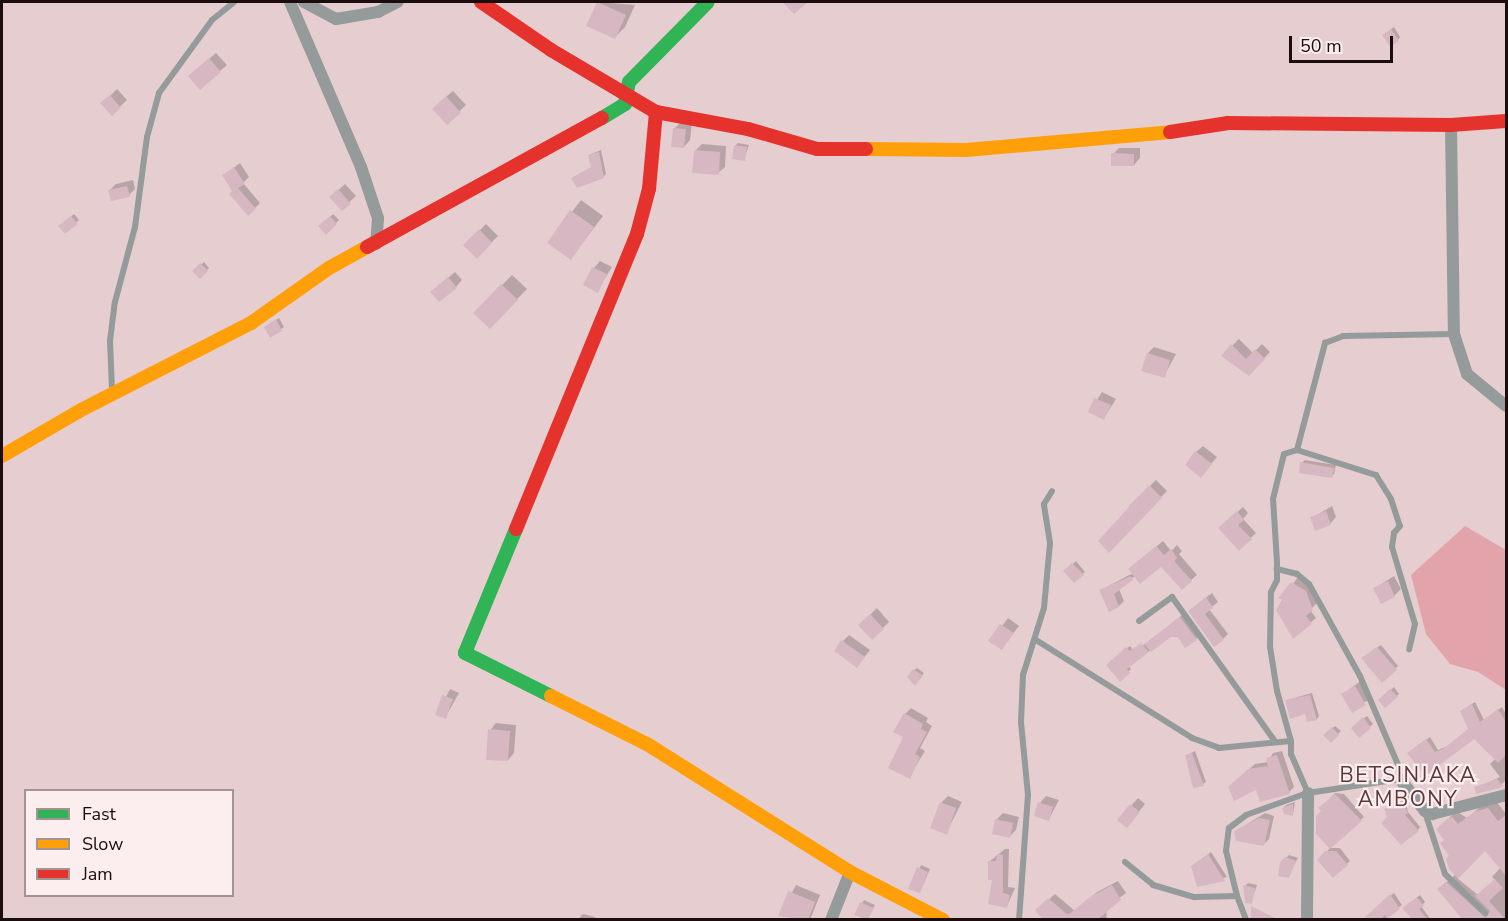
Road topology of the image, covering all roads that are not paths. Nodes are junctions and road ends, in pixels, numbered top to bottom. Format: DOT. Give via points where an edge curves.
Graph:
graph roads {
  1 [pos="234,2"];
  2 [pos="290,2"];
  3 [pos="304,2"];
  4 [pos="398,2"];
  5 [pos="481,2"];
  6 [pos="708,2"];
  7 [pos="624,94"];
  8 [pos="656,112"];
  9 [pos="1506,121"];
  10 [pos="1451,125"];
  11 [pos="376,244"];
  12 [pos="1454,334"];
  13 [pos="112,394"];
  14 [pos="1506,406"];
  15 [pos="1297,450"];
  16 [pos="2,456"];
  17 [pos="1052,491"];
  18 [pos="1277,569"];
  19 [pos="1139,621"];
  20 [pos="1036,640"];
  21 [pos="1408,649"];
  22 [pos="1274,740"];
  23 [pos="1291,741"];
  24 [pos="1400,779"];
  25 [pos="1308,793"];
  26 [pos="1506,795"];
  27 [pos="1425,811"];
  28 [pos="1125,862"];
  29 [pos="850,872"];
  30 [pos="1237,896"];
  31 [pos="1485,913"];
  32 [pos="831,920"];
  33 [pos="943,920"];
  34 [pos="1019,920"];
  35 [pos="1246,920"];
  36 [pos="1307,920"];
  1 -- 13 [label="lane" via="212,20 159,93 147,137 135,228 115,302 110,341"];
  2 -- 11 [label="street" via="361,167 378,218"];
  3 -- 4 [label="street" via="336,19 378,12"];
  5 -- 7 [label="street"];
  6 -- 7 [label="street" via="629,82"];
  7 -- 8 [label="street"];
  7 -- 11 [label="street" via="625,104 620,108"];
  8 -- 10 [label="street" via="748,129 817,149 851,150 1009,147 1228,123"];
  8 -- 29 [label="street" via="649,189 637,234 465,653 647,744"];
  9 -- 10 [label="street"];
  10 -- 12 [label="street"];
  11 -- 13 [label="street" via="329,268 250,323"];
  12 -- 14 [label="street" via="1467,374"];
  12 -- 15 [label="lane" via="1343,336 1324,343"];
  13 -- 16 [label="street"];
  15 -- 18 [label="lane" via="1284,454 1275,483"];
  15 -- 21 [label="lane" via="1376,475 1390,499 1400,526 1394,533 1392,547 1416,624"];
  17 -- 20 [label="lane" via="1044,504 1050,543 1044,608"];
  18 -- 23 [label="lane" via="1271,592 1270,647 1276,691"];
  18 -- 24 [label="lane" via="1297,574 1309,584 1360,676 1399,767"];
  19 -- 22 [label="lane" via="1172,597"];
  20 -- 22 [label="lane" via="1191,738 1219,748"];
  20 -- 34 [label="lane" via="1023,675 1021,722 1028,795"];
  22 -- 23 [label="lane"];
  23 -- 25 [label="lane" via="1291,754"];
  24 -- 25 [label="lane"];
  24 -- 27 [label="street"];
  25 -- 30 [label="lane" via="1246,815 1229,828 1226,851"];
  25 -- 36 [label="street"];
  26 -- 27 [label="street" via="1432,814"];
  27 -- 31 [label="lane" via="1445,874"];
  28 -- 30 [label="lane" via="1153,885 1194,897"];
  29 -- 32 [label="street"];
  29 -- 33 [label="street"];
  30 -- 35 [label="lane"];
}
